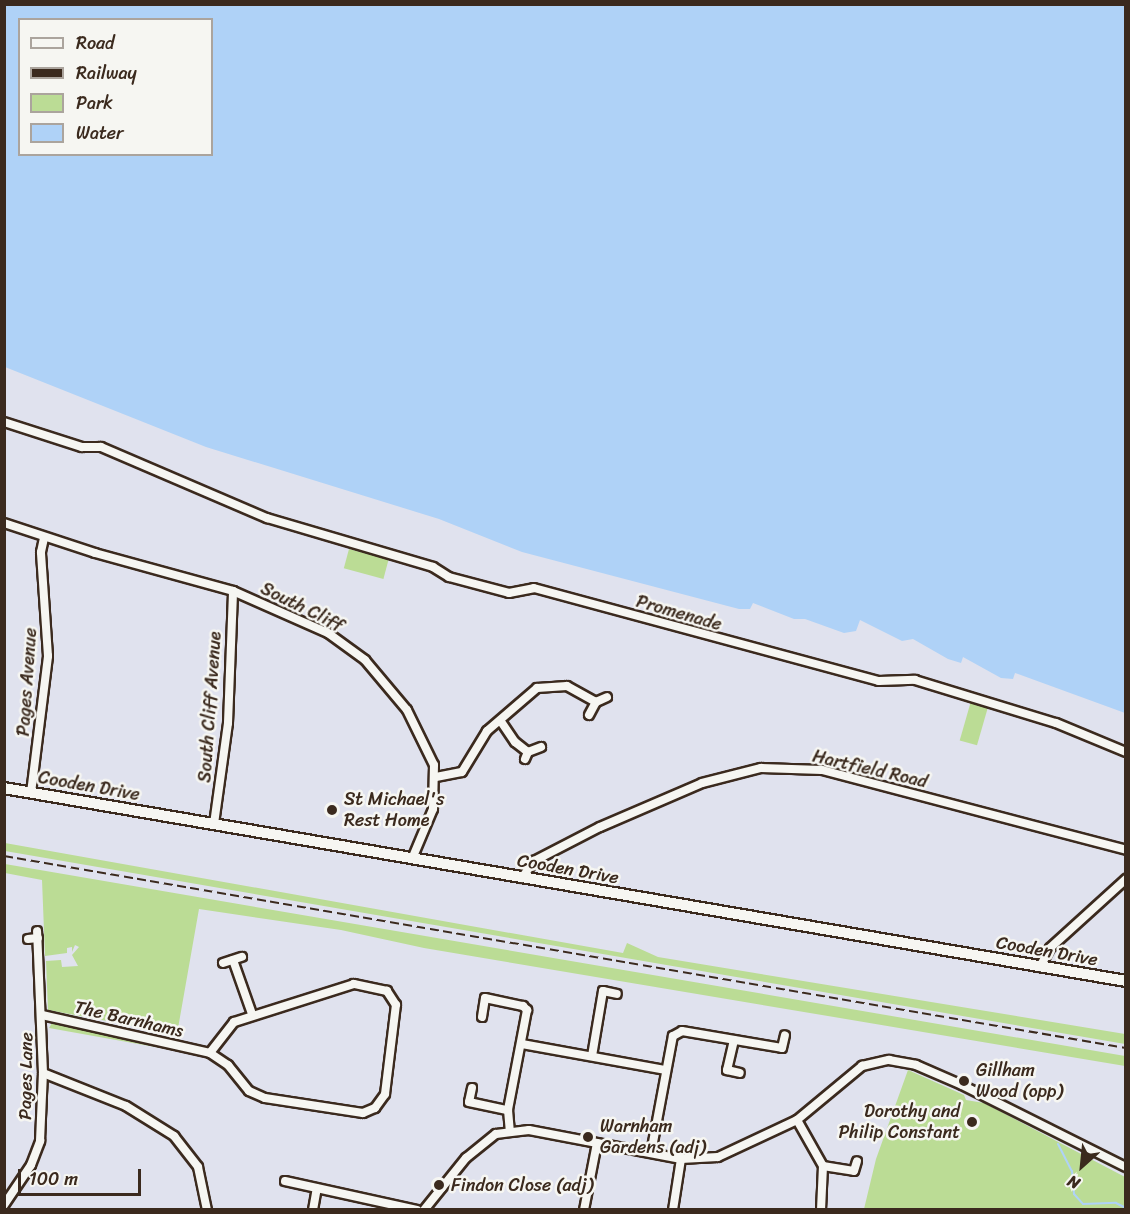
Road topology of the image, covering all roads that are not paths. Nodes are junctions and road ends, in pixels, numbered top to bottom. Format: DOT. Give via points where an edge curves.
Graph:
graph roads {
  1 [pos="4,422"];
  2 [pos="4,523"];
  3 [pos="44,538"];
  4 [pos="233,591"];
  5 [pos="607,697"];
  6 [pos="596,702"];
  7 [pos="589,715"];
  8 [pos="501,723"];
  9 [pos="541,747"];
  10 [pos="1125,752"];
  11 [pos="436,777"];
  12 [pos="4,788"];
  13 [pos="31,793"];
  14 [pos="214,824"];
  15 [pos="1125,850"];
  16 [pos="412,859"];
  17 [pos="522,878"];
  18 [pos="1125,879"];
  19 [pos="28,939"];
  20 [pos="242,957"];
  21 [pos="233,960"];
  22 [pos="223,963"];
  23 [pos="1040,967"];
  24 [pos="1125,981"];
  25 [pos="617,994"];
  26 [pos="252,1014"];
  27 [pos="42,1015"];
  28 [pos="482,1017"];
  29 [pos="785,1035"];
  30 [pos="734,1040"];
  31 [pos="522,1044"];
  32 [pos="210,1053"];
  33 [pos="592,1056"];
  34 [pos="665,1070"];
  35 [pos="740,1072"];
  36 [pos="43,1073"];
  37 [pos="472,1089"];
  38 [pos="508,1110"];
  39 [pos="796,1120"];
  40 [pos="510,1131"];
  41 [pos="597,1143"];
  42 [pos="651,1153"];
  43 [pos="681,1159"];
  44 [pos="857,1161"];
  45 [pos="823,1166"];
  46 [pos="1125,1167"];
  47 [pos="285,1181"];
  48 [pos="317,1188"];
  49 [pos="4,1204"];
  50 [pos="207,1209"];
  51 [pos="313,1209"];
  52 [pos="417,1209"];
  53 [pos="424,1209"];
  54 [pos="584,1209"];
  55 [pos="672,1209"];
  56 [pos="821,1209"];
  1 -- 10 [label="street, Promenade" via="82,447 101,447 267,518 434,567 449,577 509,593 534,588 879,681 915,680 1056,723"];
  2 -- 3 [label="street, South Cliff"];
  3 -- 4 [label="street, South Cliff"];
  3 -- 13 [label="street, Pages Avenue" via="41,552 48,656"];
  4 -- 11 [label="street, South Cliff" via="328,633 379,672 420,729"];
  4 -- 14 [label="street, South Cliff Avenue" via="228,723"];
  5 -- 6 [label="street"];
  6 -- 7 [label="street"];
  6 -- 8 [label="street" via="582,692 552,685 529,694"];
  8 -- 9 [label="street" via="527,756"];
  8 -- 11 [label="street" via="487,731 462,772"];
  11 -- 16 [label="street, South Cliff" via="433,809"];
  12 -- 13 [label="main road, Cooden Drive"];
  13 -- 14 [label="main road, Cooden Drive"];
  14 -- 16 [label="main road, Cooden Drive"];
  15 -- 17 [label="street, Hartfield Road" via="822,770 761,768 702,783 600,827 534,861"];
  16 -- 17 [label="main road, Cooden Drive"];
  17 -- 23 [label="main road, Cooden Drive"];
  18 -- 23 [label="street" via="1050,948"];
  19 -- 27 [label="street, Pages Lane" via="37,935"];
  20 -- 21 [label="street"];
  21 -- 22 [label="street"];
  21 -- 26 [label="street"];
  23 -- 24 [label="main road, Cooden Drive"];
  25 -- 33 [label="street" via="603,991"];
  26 -- 32 [label="street, The Barnhams" via="234,1022"];
  26 -- 32 [label="street, The Barnhams" via="354,984 387,991 396,1005 385,1094 380,1102 363,1113 265,1098 249,1091 228,1065"];
  27 -- 32 [label="street, The Barnhams"];
  27 -- 36 [label="street, Pages Lane"];
  28 -- 31 [label="street" via="485,998 523,1006 527,1010"];
  29 -- 30 [label="street" via="782,1048"];
  30 -- 34 [label="street" via="682,1031 673,1036"];
  30 -- 35 [label="street" via="727,1070"];
  31 -- 33 [label="street"];
  31 -- 38 [label="street"];
  33 -- 34 [label="street"];
  34 -- 42 [label="street"];
  36 -- 49 [label="street, Pages Lane" via="40,1141 31,1165"];
  36 -- 50 [label="street" via="126,1106 174,1136 198,1167"];
  37 -- 38 [label="street" via="469,1102"];
  38 -- 40 [label="street"];
  39 -- 43 [label="street" via="718,1157"];
  39 -- 45 [label="street"];
  39 -- 46 [label="street" via="850,1073 875,1062 903,1061 963,1085"];
  40 -- 41 [label="street"];
  40 -- 53 [label="street" via="484,1140"];
  41 -- 42 [label="street"];
  41 -- 54 [label="street"];
  42 -- 43 [label="street"];
  43 -- 55 [label="street"];
  44 -- 45 [label="street" via="855,1171"];
  45 -- 56 [label="street"];
  47 -- 48 [label="street"];
  48 -- 51 [label="street"];
  48 -- 52 [label="street"];
}
